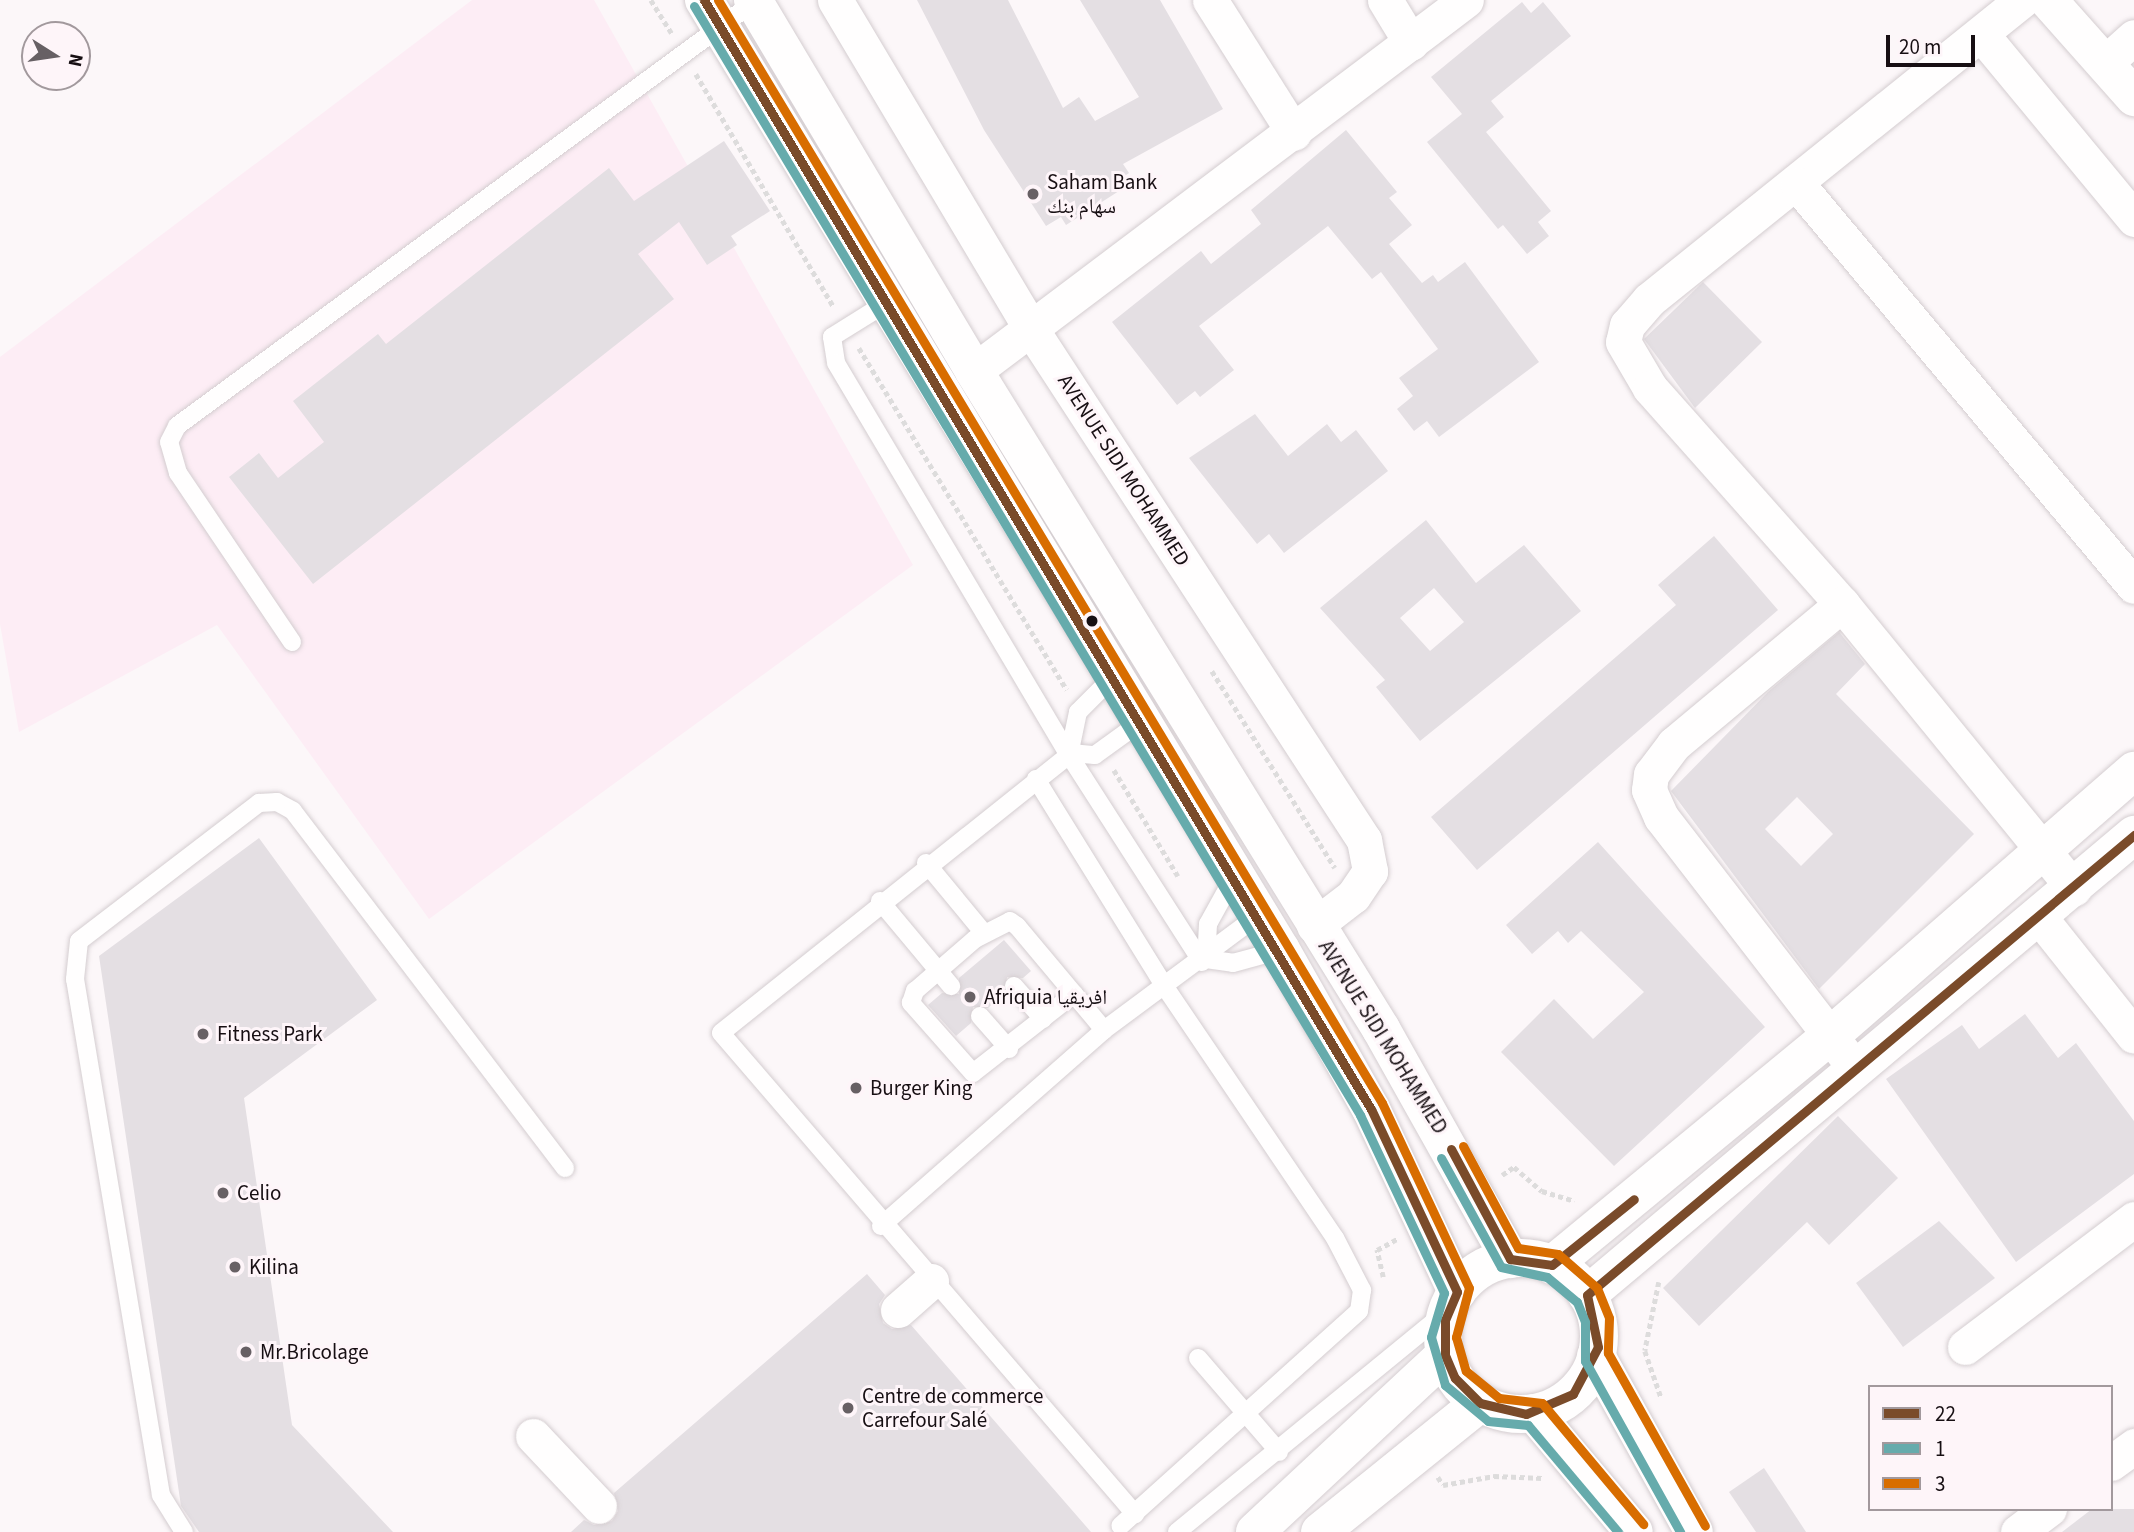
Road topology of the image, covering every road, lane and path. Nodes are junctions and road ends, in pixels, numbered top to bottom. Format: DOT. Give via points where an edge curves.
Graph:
graph roads {
  1 [pos="651,0"];
  2 [pos="835,0"];
  3 [pos="1385,0"];
  4 [pos="1466,0"];
  5 [pos="2022,0"];
  6 [pos="2048,0"];
  7 [pos="754,1"];
  8 [pos="1215,2"];
  9 [pos="713,14"];
  10 [pos="1982,35"];
  11 [pos="2134,37"];
  12 [pos="1412,43"];
  13 [pos="686,55"];
  14 [pos="2104,64"];
  15 [pos="2134,97"];
  16 [pos="1294,133"];
  17 [pos="1798,186"];
  18 [pos="2134,219"];
  19 [pos="888,302"];
  20 [pos="844,324"];
  21 [pos="1029,326"];
  22 [pos="974,371"];
  23 [pos="2134,586"];
  24 [pos="1842,604"];
  25 [pos="292,642"];
  26 [pos="1114,676"];
  27 [pos="1079,709"];
  28 [pos="1142,721"];
  29 [pos="1102,752"];
  30 [pos="1070,754"];
  31 [pos="2134,771"];
  32 [pos="1036,779"];
  33 [pos="2134,835"];
  34 [pos="2043,845"];
  35 [pos="926,863"];
  36 [pos="1235,875"];
  37 [pos="2074,888"];
  38 [pos="880,901"];
  39 [pos="1259,915"];
  40 [pos="2041,919"];
  41 [pos="1208,924"];
  42 [pos="1314,926"];
  43 [pos="979,936"];
  44 [pos="1281,950"];
  45 [pos="986,955"];
  46 [pos="1204,960"];
  47 [pos="938,970"];
  48 [pos="1163,984"];
  49 [pos="951,986"];
  50 [pos="1014,986"];
  51 [pos="1074,994"];
  52 [pos="980,1016"];
  53 [pos="1044,1019"];
  54 [pos="1104,1030"];
  55 [pos="1829,1037"];
  56 [pos="2134,1037"];
  57 [pos="1009,1049"];
  58 [pos="1855,1068"];
  59 [pos="565,1168"];
  60 [pos="1475,1194"];
  61 [pos="1585,1202"];
  62 [pos="2134,1219"];
  63 [pos="881,1226"];
  64 [pos="1510,1259"];
  65 [pos="1552,1265"];
  66 [pos="1667,1271"];
  67 [pos="931,1281"];
  68 [pos="1587,1295"];
  69 [pos="1452,1301"];
  70 [pos="898,1310"];
  71 [pos="1965,1347"];
  72 [pos="1445,1354"];
  73 [pos="1596,1356"];
  74 [pos="1198,1358"];
  75 [pos="1480,1403"];
  76 [pos="1665,1404"];
  77 [pos="1245,1413"];
  78 [pos="1534,1413"];
  79 [pos="533,1436"];
  80 [pos="2134,1446"];
  81 [pos="1420,1449"];
  82 [pos="1279,1452"];
  83 [pos="2113,1462"];
  84 [pos="1551,1481"];
  85 [pos="599,1506"];
  86 [pos="2046,1511"];
  87 [pos="1135,1514"];
  88 [pos="1120,1526"];
  89 [pos="184,1532"];
  90 [pos="1177,1532"];
  91 [pos="1255,1532"];
  92 [pos="1320,1532"];
  93 [pos="1634,1532"];
  94 [pos="1694,1532"];
  95 [pos="2018,1532"];
  1 -- 13 [label="path"];
  2 -- 21 [label="street, AVENUE SIDI MOHAMMED"];
  3 -- 12 [label="street"];
  4 -- 12 [label="street"];
  5 -- 10 [label="street"];
  6 -- 14 [label="main road"];
  7 -- 9 [label="lane"];
  7 -- 22 [label="main road, AVENUE SIDI MOHAMMED"];
  8 -- 16 [label="street"];
  9 -- 13 [label="lane"];
  9 -- 19 [label="main road, AVENUE SIDI MOHAMMED"];
  10 -- 17 [label="street"];
  10 -- 18 [label="street"];
  11 -- 14 [label="street"];
  12 -- 16 [label="street"];
  13 -- 20 [label="path"];
  13 -- 25 [label="lane" via="183,419 171,435 178,473"];
  14 -- 15 [label="main road"];
  16 -- 21 [label="street"];
  17 -- 23 [label="street"];
  17 -- 24 [label="street" via="1649,300 1627,325 1623,342 1650,388"];
  19 -- 20 [label="lane"];
  19 -- 26 [label="main road, AVENUE SIDI MOHAMMED"];
  20 -- 27 [label="path"];
  20 -- 30 [label="lane" via="829,341 836,363"];
  21 -- 22 [label="street"];
  21 -- 42 [label="street, AVENUE SIDI MOHAMMED" via="1364,840 1370,871 1353,896"];
  22 -- 42 [label="main road, AVENUE SIDI MOHAMMED"];
  24 -- 34 [label="street"];
  24 -- 55 [label="street" via="1674,744 1648,782 1661,817"];
  26 -- 27 [label="lane"];
  26 -- 28 [label="main road, AVENUE SIDI MOHAMMED"];
  27 -- 30 [label="lane"];
  28 -- 29 [label="lane"];
  28 -- 36 [label="main road, AVENUE SIDI MOHAMMED"];
  29 -- 30 [label="lane"];
  29 -- 41 [label="path"];
  30 -- 32 [label="lane"];
  30 -- 46 [label="lane"];
  31 -- 34 [label="main road"];
  32 -- 35 [label="lane"];
  32 -- 48 [label="lane"];
  33 -- 37 [label="main road"];
  34 -- 37 [label="street"];
  34 -- 55 [label="main road"];
  35 -- 38 [label="lane"];
  35 -- 43 [label="lane"];
  36 -- 39 [label="main road, AVENUE SIDI MOHAMMED"];
  36 -- 41 [label="lane"];
  37 -- 40 [label="main road"];
  38 -- 47 [label="lane"];
  38 -- 63 [label="lane" via="721,1033"];
  39 -- 44 [label="main road, AVENUE SIDI MOHAMMED"];
  39 -- 46 [label="lane"];
  40 -- 56 [label="street"];
  40 -- 58 [label="main road"];
  41 -- 46 [label="lane"];
  42 -- 60 [label="main road, AVENUE SIDI MOHAMMED"];
  43 -- 45 [label="lane"];
  43 -- 47 [label="lane"];
  43 -- 51 [label="lane" via="1010,921"];
  44 -- 46 [label="lane" via="1233,962"];
  44 -- 69 [label="main road, AVENUE SIDI MOHAMMED" via="1371,1109"];
  46 -- 48 [label="lane"];
  47 -- 49 [label="lane"];
  47 -- 57 [label="lane" via="911,1003 943,1046 973,1073"];
  48 -- 54 [label="lane"];
  48 -- 77 [label="lane" via="1335,1238 1362,1290 1359,1311"];
  50 -- 53 [label="lane"];
  51 -- 53 [label="lane"];
  51 -- 54 [label="lane"];
  52 -- 57 [label="lane"];
  53 -- 57 [label="lane"];
  54 -- 63 [label="lane"];
  55 -- 58 [label="street"];
  55 -- 65 [label="main road"];
  58 -- 68 [label="main road"];
  59 -- 89 [label="lane" via="293,811 277,802 259,803 79,941 75,979 161,1495"];
  60 -- 61 [label="path" via="1514,1167 1542,1191"];
  60 -- 64 [label="main road, AVENUE SIDI MOHAMMED"];
  62 -- 71 [label="street"];
  63 -- 67 [label="lane"];
  64 -- 65 [label="main road"];
  64 -- 69 [label="main road" via="1480,1270"];
  65 -- 68 [label="main road"];
  66 -- 76 [label="path" via="1650,1305 1645,1351"];
  67 -- 70 [label="street"];
  67 -- 87 [label="lane"];
  68 -- 73 [label="main road" via="1597,1320"];
  69 -- 72 [label="main road"];
  69 -- 82 [label="lane"];
  72 -- 75 [label="main road" via="1455,1378"];
  72 -- 91 [label="main road"];
  73 -- 78 [label="main road" via="1573,1394"];
  73 -- 94 [label="main road"];
  74 -- 77 [label="lane"];
  75 -- 78 [label="main road" via="1502,1412"];
  75 -- 81 [label="main road"];
  77 -- 82 [label="lane"];
  77 -- 87 [label="lane"];
  78 -- 93 [label="main road"];
  79 -- 85 [label="street"];
  80 -- 83 [label="street"];
  81 -- 84 [label="path" via="1443,1485 1512,1475"];
  81 -- 92 [label="main road"];
  82 -- 90 [label="lane"];
  86 -- 95 [label="street"];
  87 -- 88 [label="lane"];
}
